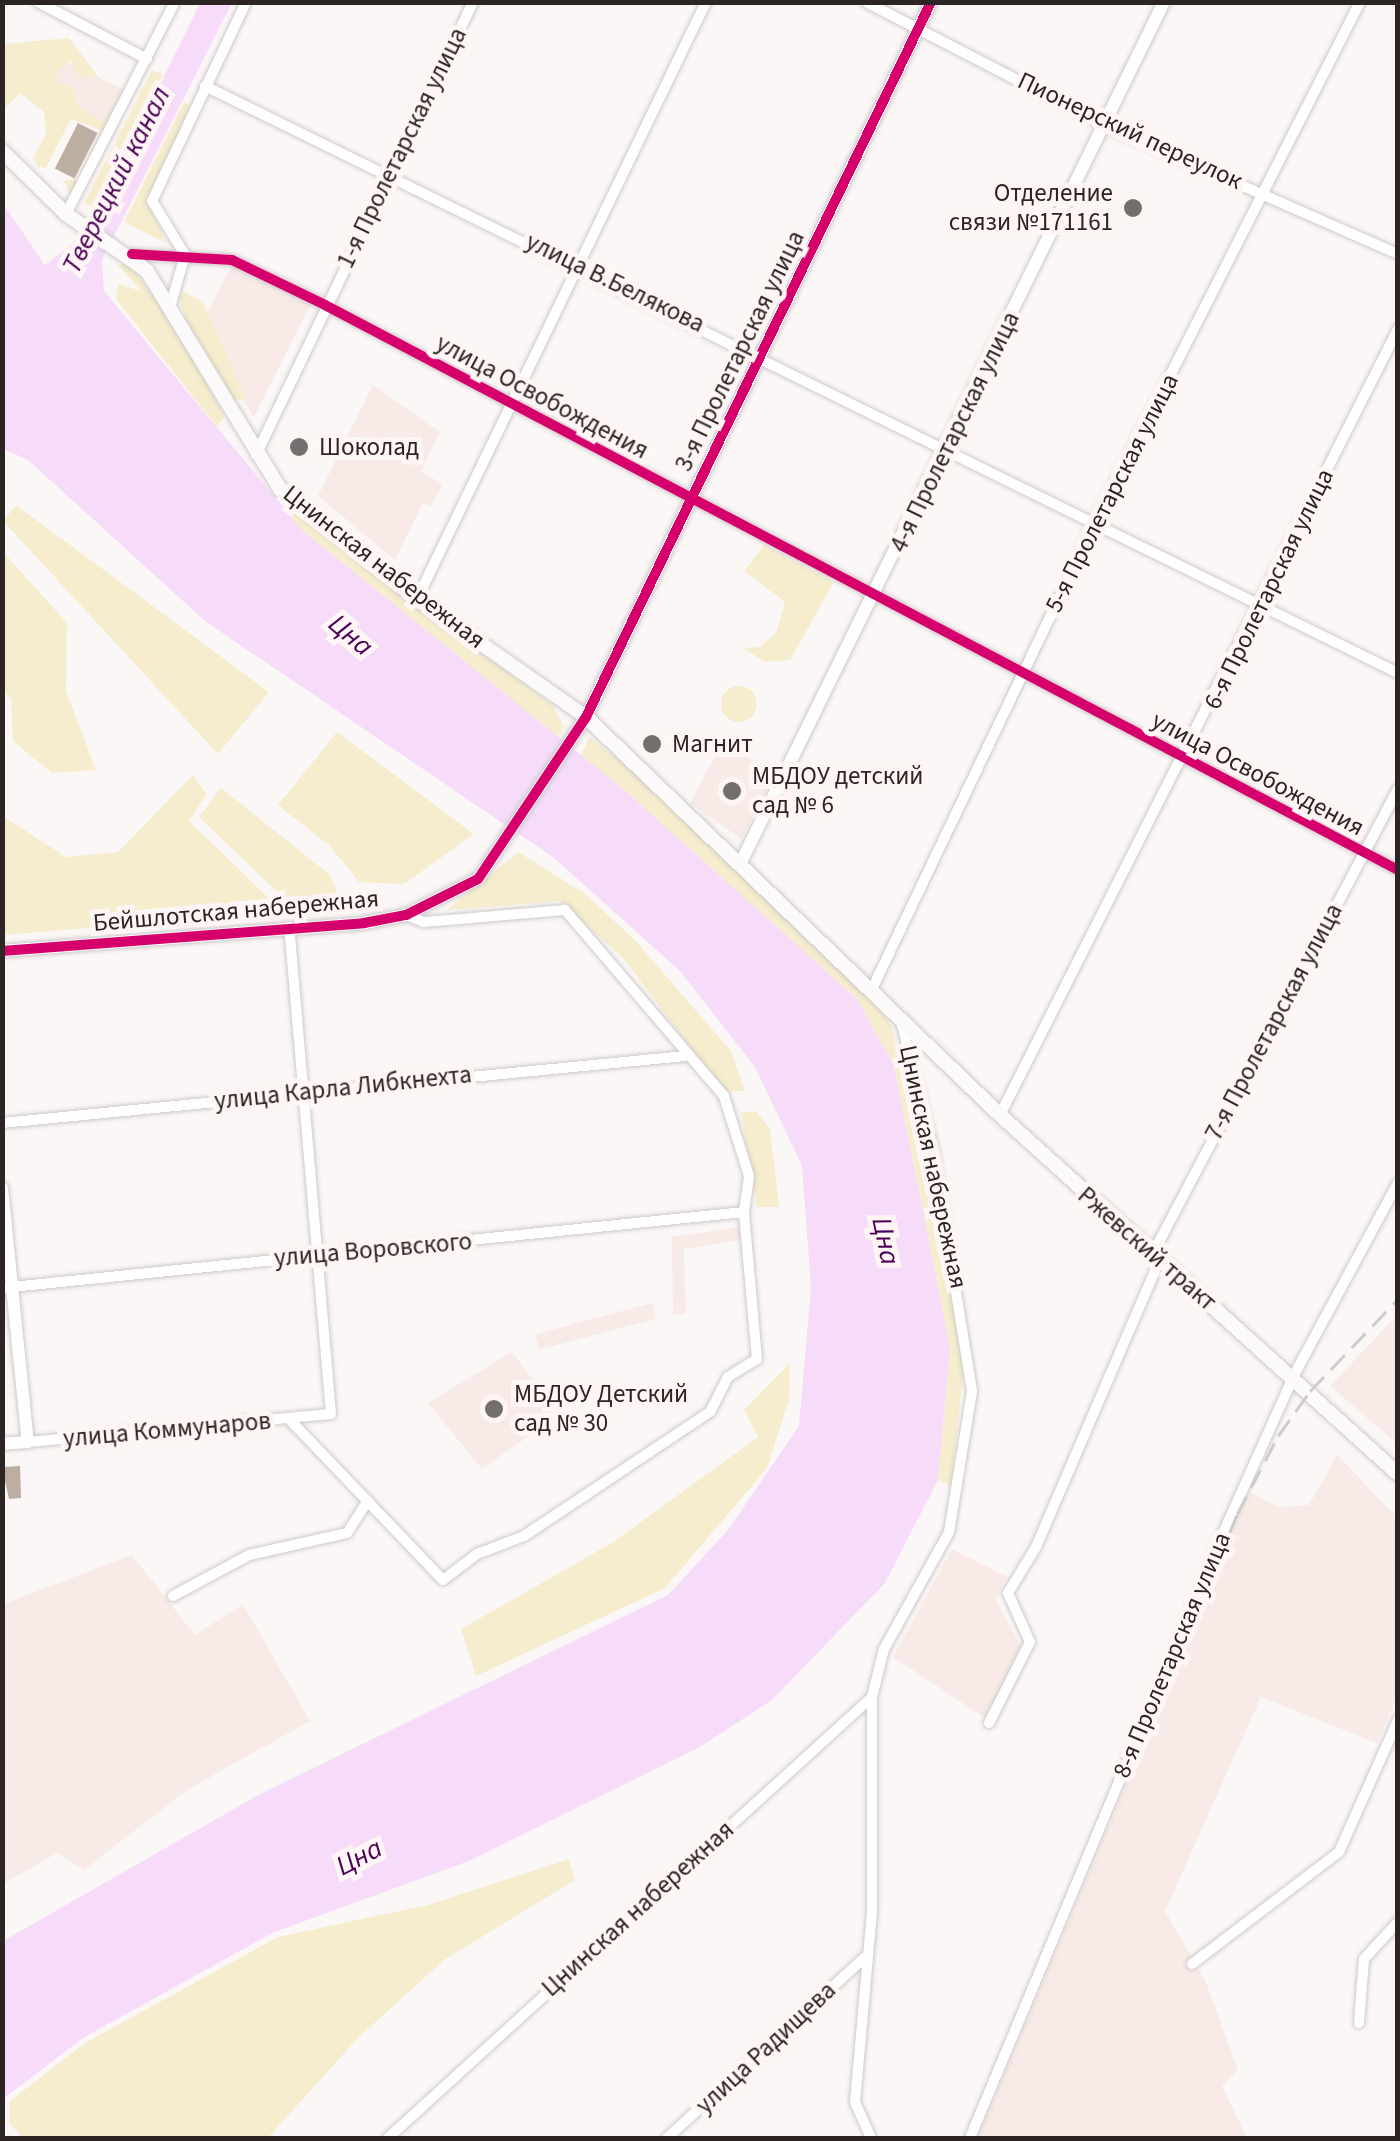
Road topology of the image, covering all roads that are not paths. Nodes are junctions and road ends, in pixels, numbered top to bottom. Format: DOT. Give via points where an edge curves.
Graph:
graph roads {
  1 [pos="38,2"];
  2 [pos="175,2"];
  3 [pos="246,2"];
  4 [pos="473,2"];
  5 [pos="706,2"];
  6 [pos="866,2"];
  7 [pos="932,2"];
  8 [pos="1164,2"];
  9 [pos="1360,2"];
  10 [pos="919,28"];
  11 [pos="147,58"];
  12 [pos="205,86"];
  13 [pos="1104,124"];
  14 [pos="2,151"];
  15 [pos="391,174"];
  16 [pos="1266,192"];
  17 [pos="66,214"];
  18 [pos="132,254"];
  19 [pos="1398,254"];
  20 [pos="185,255"];
  21 [pos="577,265"];
  22 [pos="171,304"];
  23 [pos="325,305"];
  24 [pos="1398,329"];
  25 [pos="759,354"];
  26 [pos="508,400"];
  27 [pos="946,453"];
  28 [pos="255,456"];
  29 [pos="690,500"];
  30 [pos="1093,527"];
  31 [pos="417,599"];
  32 [pos="874,599"];
  33 [pos="1262,602"];
  34 [pos="1398,674"];
  35 [pos="1021,678"];
  36 [pos="586,717"];
  37 [pos="574,740"];
  38 [pos="1186,756"];
  39 [pos="1398,789"];
  40 [pos="1364,852"];
  41 [pos="742,860"];
  42 [pos="1398,870"];
  43 [pos="406,916"];
  44 [pos="288,928"];
  45 [pos="2,951"];
  46 [pos="872,987"];
  47 [pos="901,1020"];
  48 [pos="684,1056"];
  49 [pos="304,1090"];
  50 [pos="1000,1115"];
  51 [pos="2,1124"];
  52 [pos="1398,1183"];
  53 [pos="2,1188"];
  54 [pos="744,1212"];
  55 [pos="321,1254"];
  56 [pos="1156,1259"];
  57 [pos="8,1288"];
  58 [pos="1294,1375"];
  59 [pos="290,1420"];
  60 [pos="28,1442"];
  61 [pos="2,1444"];
  62 [pos="1398,1474"];
  63 [pos="368,1501"];
  64 [pos="174,1596"];
  65 [pos="872,1697"];
  66 [pos="1398,1720"];
  67 [pos="989,1723"];
  68 [pos="1398,1922"];
  69 [pos="864,1957"];
  70 [pos="1192,1964"];
  71 [pos="1358,2023"];
  72 [pos="388,2138"];
  73 [pos="667,2138"];
  74 [pos="871,2138"];
  75 [pos="970,2138"];
  1 -- 11 [label="street"];
  2 -- 11 [label="street"];
  3 -- 12 [label="street"];
  4 -- 15 [label="street, 1-я Пролетарская улица"];
  5 -- 21 [label="street"];
  6 -- 10 [label="street, Пионерский переулок"];
  7 -- 10 [label="street, 3-я Пролетарская улица"];
  8 -- 13 [label="street, 4-я Пролетарская улица"];
  9 -- 16 [label="street, 5-я Пролетарская улица"];
  10 -- 13 [label="street, Пионерский переулок"];
  10 -- 25 [label="street, 3-я Пролетарская улица"];
  11 -- 17 [label="street"];
  12 -- 15 [label="street, улица В.Белякова"];
  12 -- 20 [label="street" via="152,200"];
  13 -- 16 [label="street, Пионерский переулок"];
  13 -- 27 [label="street, 4-я Пролетарская улица"];
  14 -- 17 [label="main road, Цнинская набережная"];
  15 -- 21 [label="street, улица В.Белякова"];
  15 -- 23 [label="street, 1-я Пролетарская улица"];
  16 -- 19 [label="street, Пионерский переулок"];
  16 -- 30 [label="street, 5-я Пролетарская улица"];
  17 -- 18 [label="main road, Цнинская набережная"];
  18 -- 20 [label="street, улица Освобождения"];
  18 -- 22 [label="main road, Цнинская набережная"];
  20 -- 22 [label="street"];
  20 -- 23 [label="street, улица Освобождения" via="232,260"];
  21 -- 25 [label="street, улица В.Белякова"];
  21 -- 26 [label="street"];
  22 -- 28 [label="main road, Цнинская набережная"];
  23 -- 26 [label="street, улица Освобождения"];
  23 -- 28 [label="street, 1-я Пролетарская улица"];
  24 -- 33 [label="street, 6-я Пролетарская улица"];
  25 -- 27 [label="street, улица В.Белякова"];
  25 -- 29 [label="street, 3-я Пролетарская улица"];
  26 -- 29 [label="street, улица Освобождения"];
  26 -- 31 [label="street"];
  27 -- 30 [label="street, улица В.Белякова"];
  27 -- 32 [label="street, 4-я Пролетарская улица"];
  28 -- 31 [label="main road, Цнинская набережная" via="280,489"];
  29 -- 32 [label="street, улица Освобождения"];
  29 -- 36 [label="street, 3-я Пролетарская улица"];
  30 -- 33 [label="street, улица В.Белякова"];
  30 -- 35 [label="street, 5-я Пролетарская улица"];
  31 -- 36 [label="main road, Цнинская набережная"];
  32 -- 35 [label="street, улица Освобождения"];
  32 -- 41 [label="street, 4-я Пролетарская улица"];
  33 -- 34 [label="street, улица В.Белякова"];
  33 -- 38 [label="street, 6-я Пролетарская улица"];
  35 -- 38 [label="street, улица Освобождения"];
  35 -- 46 [label="street, 5-я Пролетарская улица"];
  36 -- 37 [label="street, 3-я Пролетарская улица"];
  36 -- 41 [label="main road, Цнинская набережная"];
  37 -- 43 [label="street, Бейшлотская набережная" via="478,879"];
  38 -- 40 [label="street, улица Освобождения"];
  38 -- 50 [label="street, 6-я Пролетарская улица"];
  39 -- 40 [label="street, 7-я Пролетарская улица"];
  40 -- 42 [label="street, улица Освобождения"];
  40 -- 56 [label="street, 7-я Пролетарская улица"];
  41 -- 46 [label="main road, Цнинская набережная"];
  43 -- 44 [label="street, Бейшлотская набережная"];
  43 -- 48 [label="street, Бейшлотская набережная" via="424,922 565,910"];
  44 -- 45 [label="street, Бейшлотская набережная"];
  44 -- 49 [label="street"];
  46 -- 47 [label="main road, Цнинская набережная"];
  47 -- 50 [label="main road, Ржевский тракт"];
  47 -- 65 [label="street, Цнинская набережная" via="934,1148 972,1391 949,1532 884,1649"];
  48 -- 49 [label="street, улица Карла Либкнехта"];
  48 -- 54 [label="street, Бейшлотская набережная" via="724,1096 740,1132 749,1176"];
  49 -- 51 [label="street, улица Карла Либкнехта"];
  49 -- 55 [label="street"];
  50 -- 56 [label="main road, Ржевский тракт"];
  52 -- 58 [label="street, 8-я Пролетарская улица"];
  53 -- 57 [label="street"];
  54 -- 55 [label="street, улица Воровского"];
  54 -- 63 [label="street, Бейшлотская набережная" via="757,1359 728,1377 710,1412 524,1536 477,1554 443,1580"];
  55 -- 57 [label="street, улица Воровского"];
  55 -- 59 [label="street, улица Коммунаров" via="331,1414"];
  56 -- 58 [label="main road, Ржевский тракт"];
  56 -- 67 [label="street, 7-я Пролетарская улица" via="1036,1546 1008,1593 1030,1642"];
  57 -- 60 [label="street"];
  58 -- 62 [label="main road, Ржевский тракт"];
  58 -- 75 [label="street, 8-я Пролетарская улица"];
  59 -- 60 [label="street, улица Коммунаров"];
  59 -- 63 [label="street"];
  60 -- 61 [label="street, улица Коммунаров"];
  63 -- 64 [label="street" via="347,1534 252,1554"];
  65 -- 69 [label="street"];
  65 -- 72 [label="street, Цнинская набережная"];
  66 -- 70 [label="street" via="1339,1852"];
  68 -- 71 [label="street" via="1364,1958"];
  69 -- 73 [label="street, улица Радищева"];
  69 -- 74 [label="street" via="855,2102"];
}
